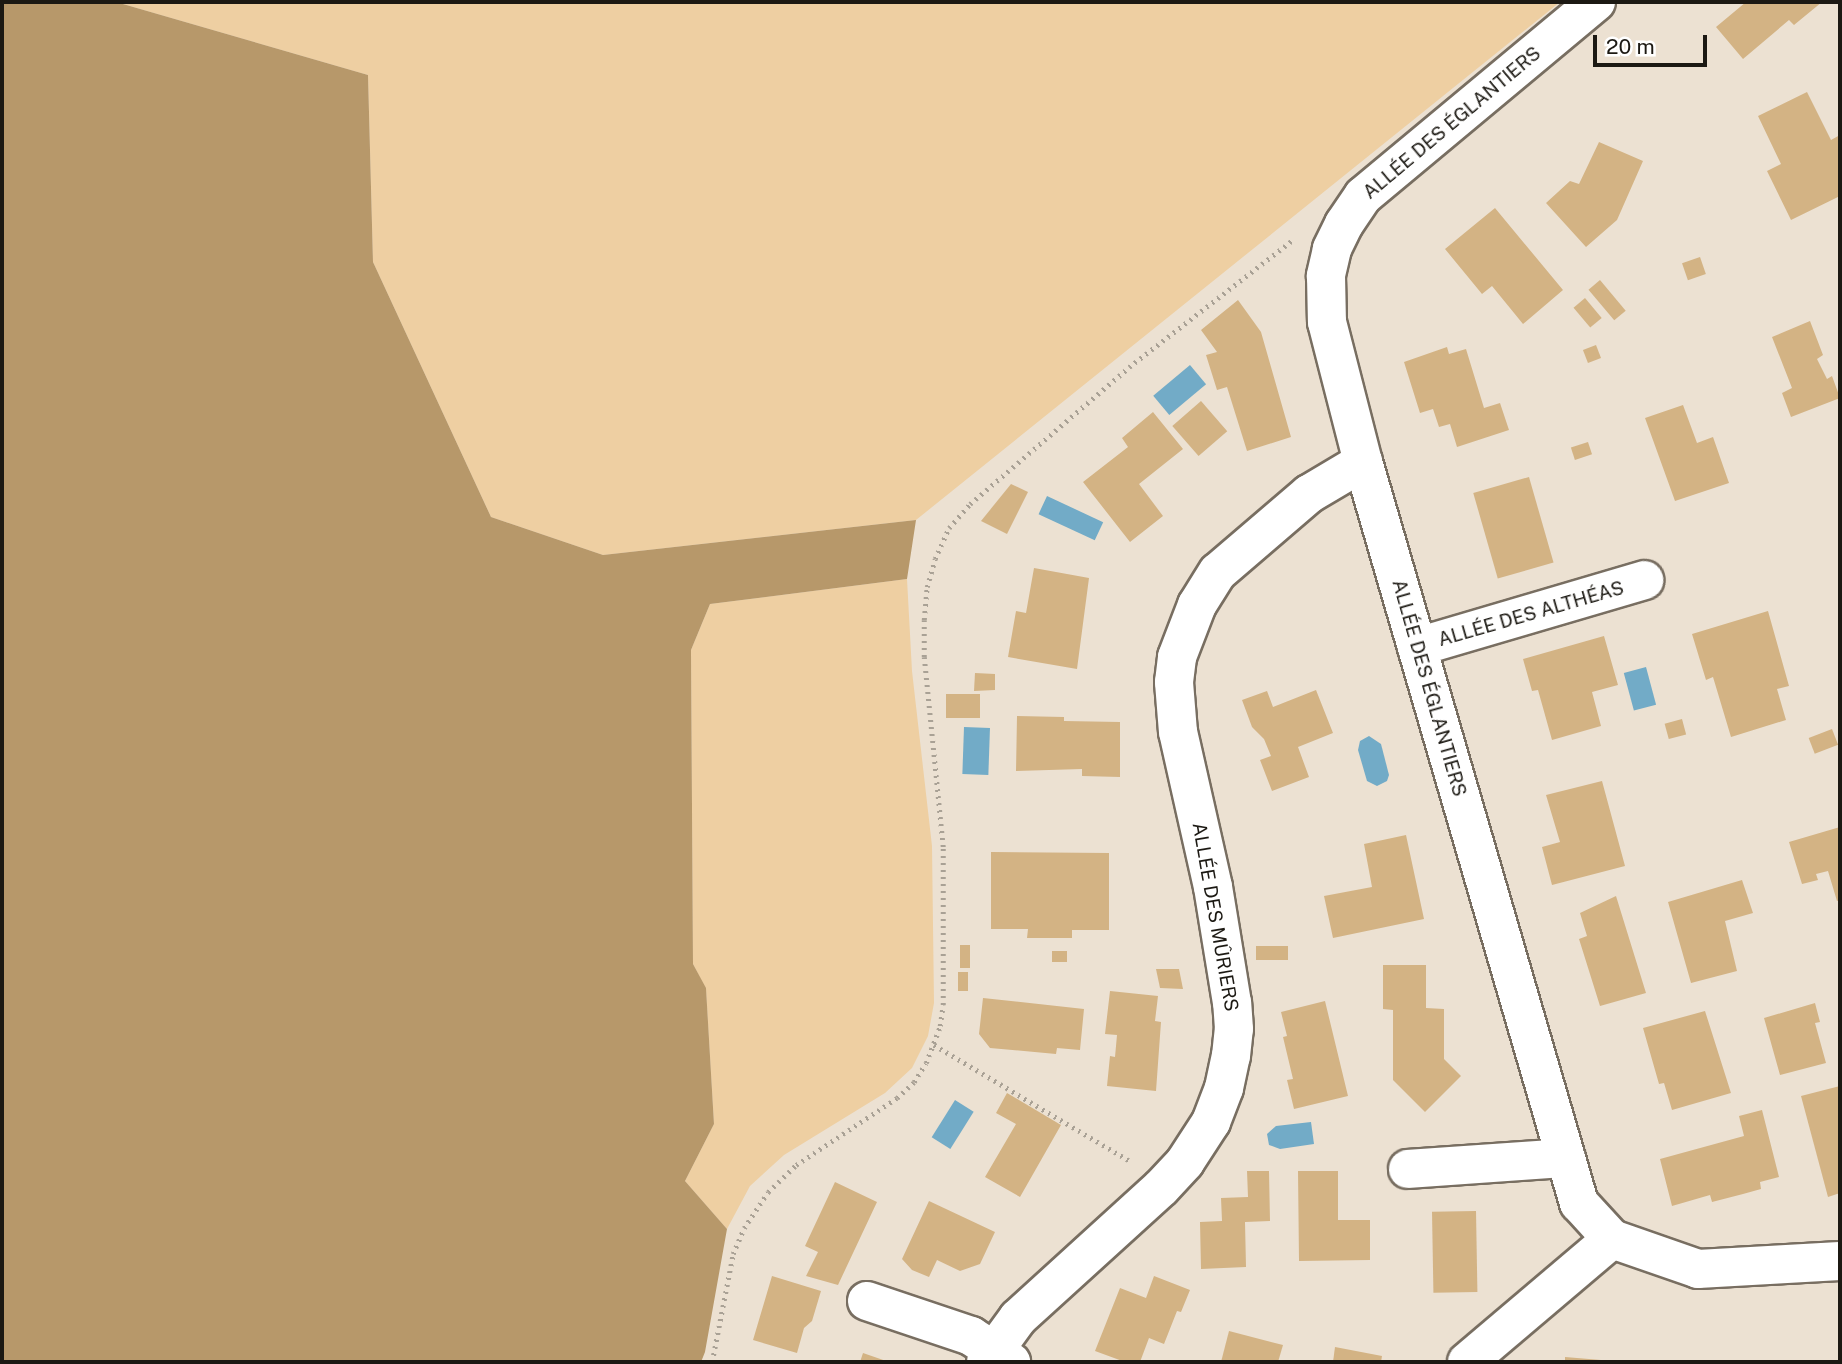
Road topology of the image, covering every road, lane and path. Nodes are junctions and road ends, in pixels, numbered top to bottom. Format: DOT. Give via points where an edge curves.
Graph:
graph roads {
  1 [pos="1596,2"];
  2 [pos="1302,233"];
  3 [pos="1363,462"];
  4 [pos="1644,580"];
  5 [pos="1417,647"];
  6 [pos="934,1045"];
  7 [pos="1566,1158"];
  8 [pos="1408,1169"];
  9 [pos="1161,1188"];
  10 [pos="1612,1239"];
  11 [pos="1840,1261"];
  12 [pos="867,1301"];
  13 [pos="997,1358"];
  14 [pos="712,1362"];
  15 [pos="1467,1362"];
  1 -- 3 [label="street, ALLÉE DES ÉGLANTIERS" via="1363,196 1344,224 1326,276 1327,322"];
  2 -- 6 [label="path" via="1129,367 1007,471 949,528 935,558 927,587 924,657 943,847 943,1005"];
  3 -- 5 [label="street, ALLÉE DES ÉGLANTIERS"];
  3 -- 9 [label="street, ALLÉE DES MÛRIERS" via="1309,494 1219,572 1197,605 1177,657 1178,732 1213,887 1234,1029 1224,1088 1211,1122"];
  4 -- 5 [label="street, ALLÉE DES ALTHÉAS"];
  5 -- 7 [label="street, ALLÉE DES ÉGLANTIERS"];
  6 -- 9 [label="path" via="1122,1153"];
  6 -- 14 [label="path" via="914,1083 796,1165 768,1192 733,1254"];
  7 -- 8 [label="street"];
  7 -- 10 [label="street, ALLÉE DES ÉGLANTIERS" via="1579,1203"];
  9 -- 13 [label="street, ALLÉE DES MÛRIERS" via="1018,1318"];
  10 -- 11 [label="street, ALLÉE DES ÉGLANTIERS" via="1698,1269"];
  10 -- 15 [label="street"];
  12 -- 13 [label="street" via="971,1336"];
}
